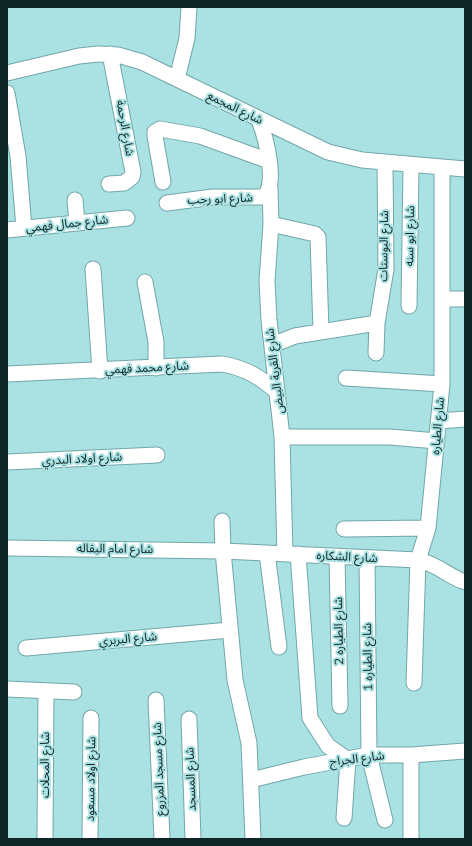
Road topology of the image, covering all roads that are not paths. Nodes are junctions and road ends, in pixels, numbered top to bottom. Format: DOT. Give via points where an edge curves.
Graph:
graph roads {
  1 [pos="189,7"];
  2 [pos="110,54"];
  3 [pos="7,73"];
  4 [pos="177,79"];
  5 [pos="7,93"];
  6 [pos="259,120"];
  7 [pos="269,161"];
  8 [pos="385,163"];
  9 [pos="411,166"];
  10 [pos="442,167"];
  11 [pos="465,169"];
  12 [pos="163,182"];
  13 [pos="109,184"];
  14 [pos="270,188"];
  15 [pos="75,200"];
  16 [pos="167,203"];
  17 [pos="127,218"];
  18 [pos="77,223"];
  19 [pos="271,224"];
  20 [pos="24,228"];
  21 [pos="7,230"];
  22 [pos="93,268"];
  23 [pos="145,282"];
  24 [pos="442,299"];
  25 [pos="465,299"];
  26 [pos="409,306"];
  27 [pos="377,323"];
  28 [pos="321,332"];
  29 [pos="272,345"];
  30 [pos="376,353"];
  31 [pos="156,368"];
  32 [pos="100,371"];
  33 [pos="7,374"];
  34 [pos="346,378"];
  35 [pos="442,384"];
  36 [pos="278,393"];
  37 [pos="465,419"];
  38 [pos="439,421"];
  39 [pos="282,438"];
  40 [pos="437,441"];
  41 [pos="157,455"];
  42 [pos="7,462"];
  43 [pos="222,521"];
  44 [pos="428,528"];
  45 [pos="344,529"];
  46 [pos="7,548"];
  47 [pos="223,551"];
  48 [pos="267,553"];
  49 [pos="292,554"];
  50 [pos="337,556"];
  51 [pos="367,558"];
  52 [pos="418,560"];
  53 [pos="465,582"];
  54 [pos="230,630"];
  55 [pos="279,647"];
  56 [pos="26,648"];
  57 [pos="414,682"];
  58 [pos="7,689"];
  59 [pos="46,691"];
  60 [pos="74,692"];
  61 [pos="156,700"];
  62 [pos="340,706"];
  63 [pos="92,718"];
  64 [pos="189,719"];
  65 [pos="465,751"];
  66 [pos="369,755"];
  67 [pos="411,755"];
  68 [pos="348,760"];
  69 [pos="250,780"];
  70 [pos="344,818"];
  71 [pos="386,820"];
  72 [pos="45,839"];
  73 [pos="90,839"];
  74 [pos="162,839"];
  75 [pos="193,839"];
  76 [pos="253,839"];
  77 [pos="411,839"];
  1 -- 4 [label="street" via="187,38"];
  2 -- 3 [label="street, شارع المجمع" via="79,56"];
  2 -- 4 [label="street, شارع المجمع" via="142,62"];
  2 -- 13 [label="street, شارع الرحمة" via="133,172 132,177 124,183"];
  4 -- 6 [label="street, شارع المجمع"];
  5 -- 20 [label="street" via="18,156"];
  6 -- 7 [label="street, شارع ابو رجب"];
  6 -- 8 [label="street, شارع المجمع" via="328,152"];
  7 -- 12 [label="street" via="200,136 160,128 155,132 155,136"];
  7 -- 14 [label="street, شارع ابو رجب"];
  8 -- 9 [label="street, شارع المجمع"];
  8 -- 27 [label="street, شارع البوستات" via="386,269"];
  9 -- 10 [label="street, شارع المجمع"];
  9 -- 26 [label="street, شارع ابو سنه"];
  10 -- 11 [label="street, شارع المجمع"];
  10 -- 24 [label="street, شارع الطياره"];
  14 -- 16 [label="street, شارع ابو رجب" via="263,197 213,197"];
  14 -- 19 [label="street, شارع القرية البيض"];
  15 -- 18 [label="street"];
  17 -- 18 [label="street, شارع جمال فهمي"];
  18 -- 20 [label="street, شارع جمال فهمي"];
  19 -- 28 [label="street" via="315,234 318,237"];
  19 -- 29 [label="street, شارع القرية البيض" via="267,281"];
  20 -- 21 [label="street, شارع جمال فهمي"];
  22 -- 32 [label="street"];
  23 -- 31 [label="street" via="156,342"];
  24 -- 25 [label="street"];
  24 -- 35 [label="street, شارع الطياره"];
  27 -- 28 [label="street"];
  27 -- 30 [label="street, شارع البوستات"];
  28 -- 29 [label="street" via="295,336"];
  29 -- 36 [label="street, شارع القرية البيض"];
  31 -- 32 [label="street, شارع محمد فهمي"];
  31 -- 36 [label="street, شارع محمد فهمي" via="222,364 238,367 253,373"];
  32 -- 33 [label="street, شارع محمد فهمي"];
  34 -- 35 [label="street"];
  35 -- 38 [label="street, شارع الطياره"];
  36 -- 39 [label="street, شارع القرية البيض"];
  37 -- 38 [label="street"];
  38 -- 40 [label="street, شارع الطياره"];
  39 -- 40 [label="street" via="390,436"];
  39 -- 49 [label="street, شارع القرية البيض"];
  40 -- 44 [label="street, شارع الطياره"];
  41 -- 42 [label="street, شارع اولاد البدري"];
  43 -- 47 [label="street"];
  44 -- 45 [label="street"];
  44 -- 52 [label="street, شارع الطياره"];
  46 -- 47 [label="street, شارع امام البقاله"];
  47 -- 48 [label="street, شارع الشكاره"];
  47 -- 54 [label="street"];
  48 -- 49 [label="street, شارع الشكاره"];
  48 -- 55 [label="street"];
  49 -- 50 [label="street, شارع الشكاره"];
  49 -- 68 [label="street, شارع القرية البيض" via="310,718 328,746"];
  50 -- 51 [label="street, شارع الشكاره"];
  50 -- 62 [label="street, شارع الطياره 2"];
  51 -- 52 [label="street, شارع الشكاره"];
  51 -- 66 [label="street, شارع الطياره 1"];
  52 -- 53 [label="street, شارع الشكاره" via="431,563"];
  52 -- 57 [label="street, شارع الطياره"];
  54 -- 56 [label="street, شارع البربري"];
  54 -- 69 [label="street" via="235,680 249,743"];
  58 -- 59 [label="street"];
  59 -- 60 [label="street"];
  59 -- 72 [label="street, شارع المحلات"];
  61 -- 74 [label="street, شارع مسجد المزروع"];
  63 -- 73 [label="street, شارع اولاد مسعود"];
  64 -- 75 [label="street, شارع المسجد"];
  65 -- 67 [label="street, شارع الجراج"];
  66 -- 67 [label="street, شارع الجراج"];
  66 -- 68 [label="street, شارع الجراج"];
  66 -- 71 [label="street, شارع الطياره 1"];
  67 -- 77 [label="street"];
  68 -- 69 [label="street, شارع الجراج"];
  68 -- 70 [label="street"];
  69 -- 76 [label="street"];
}
